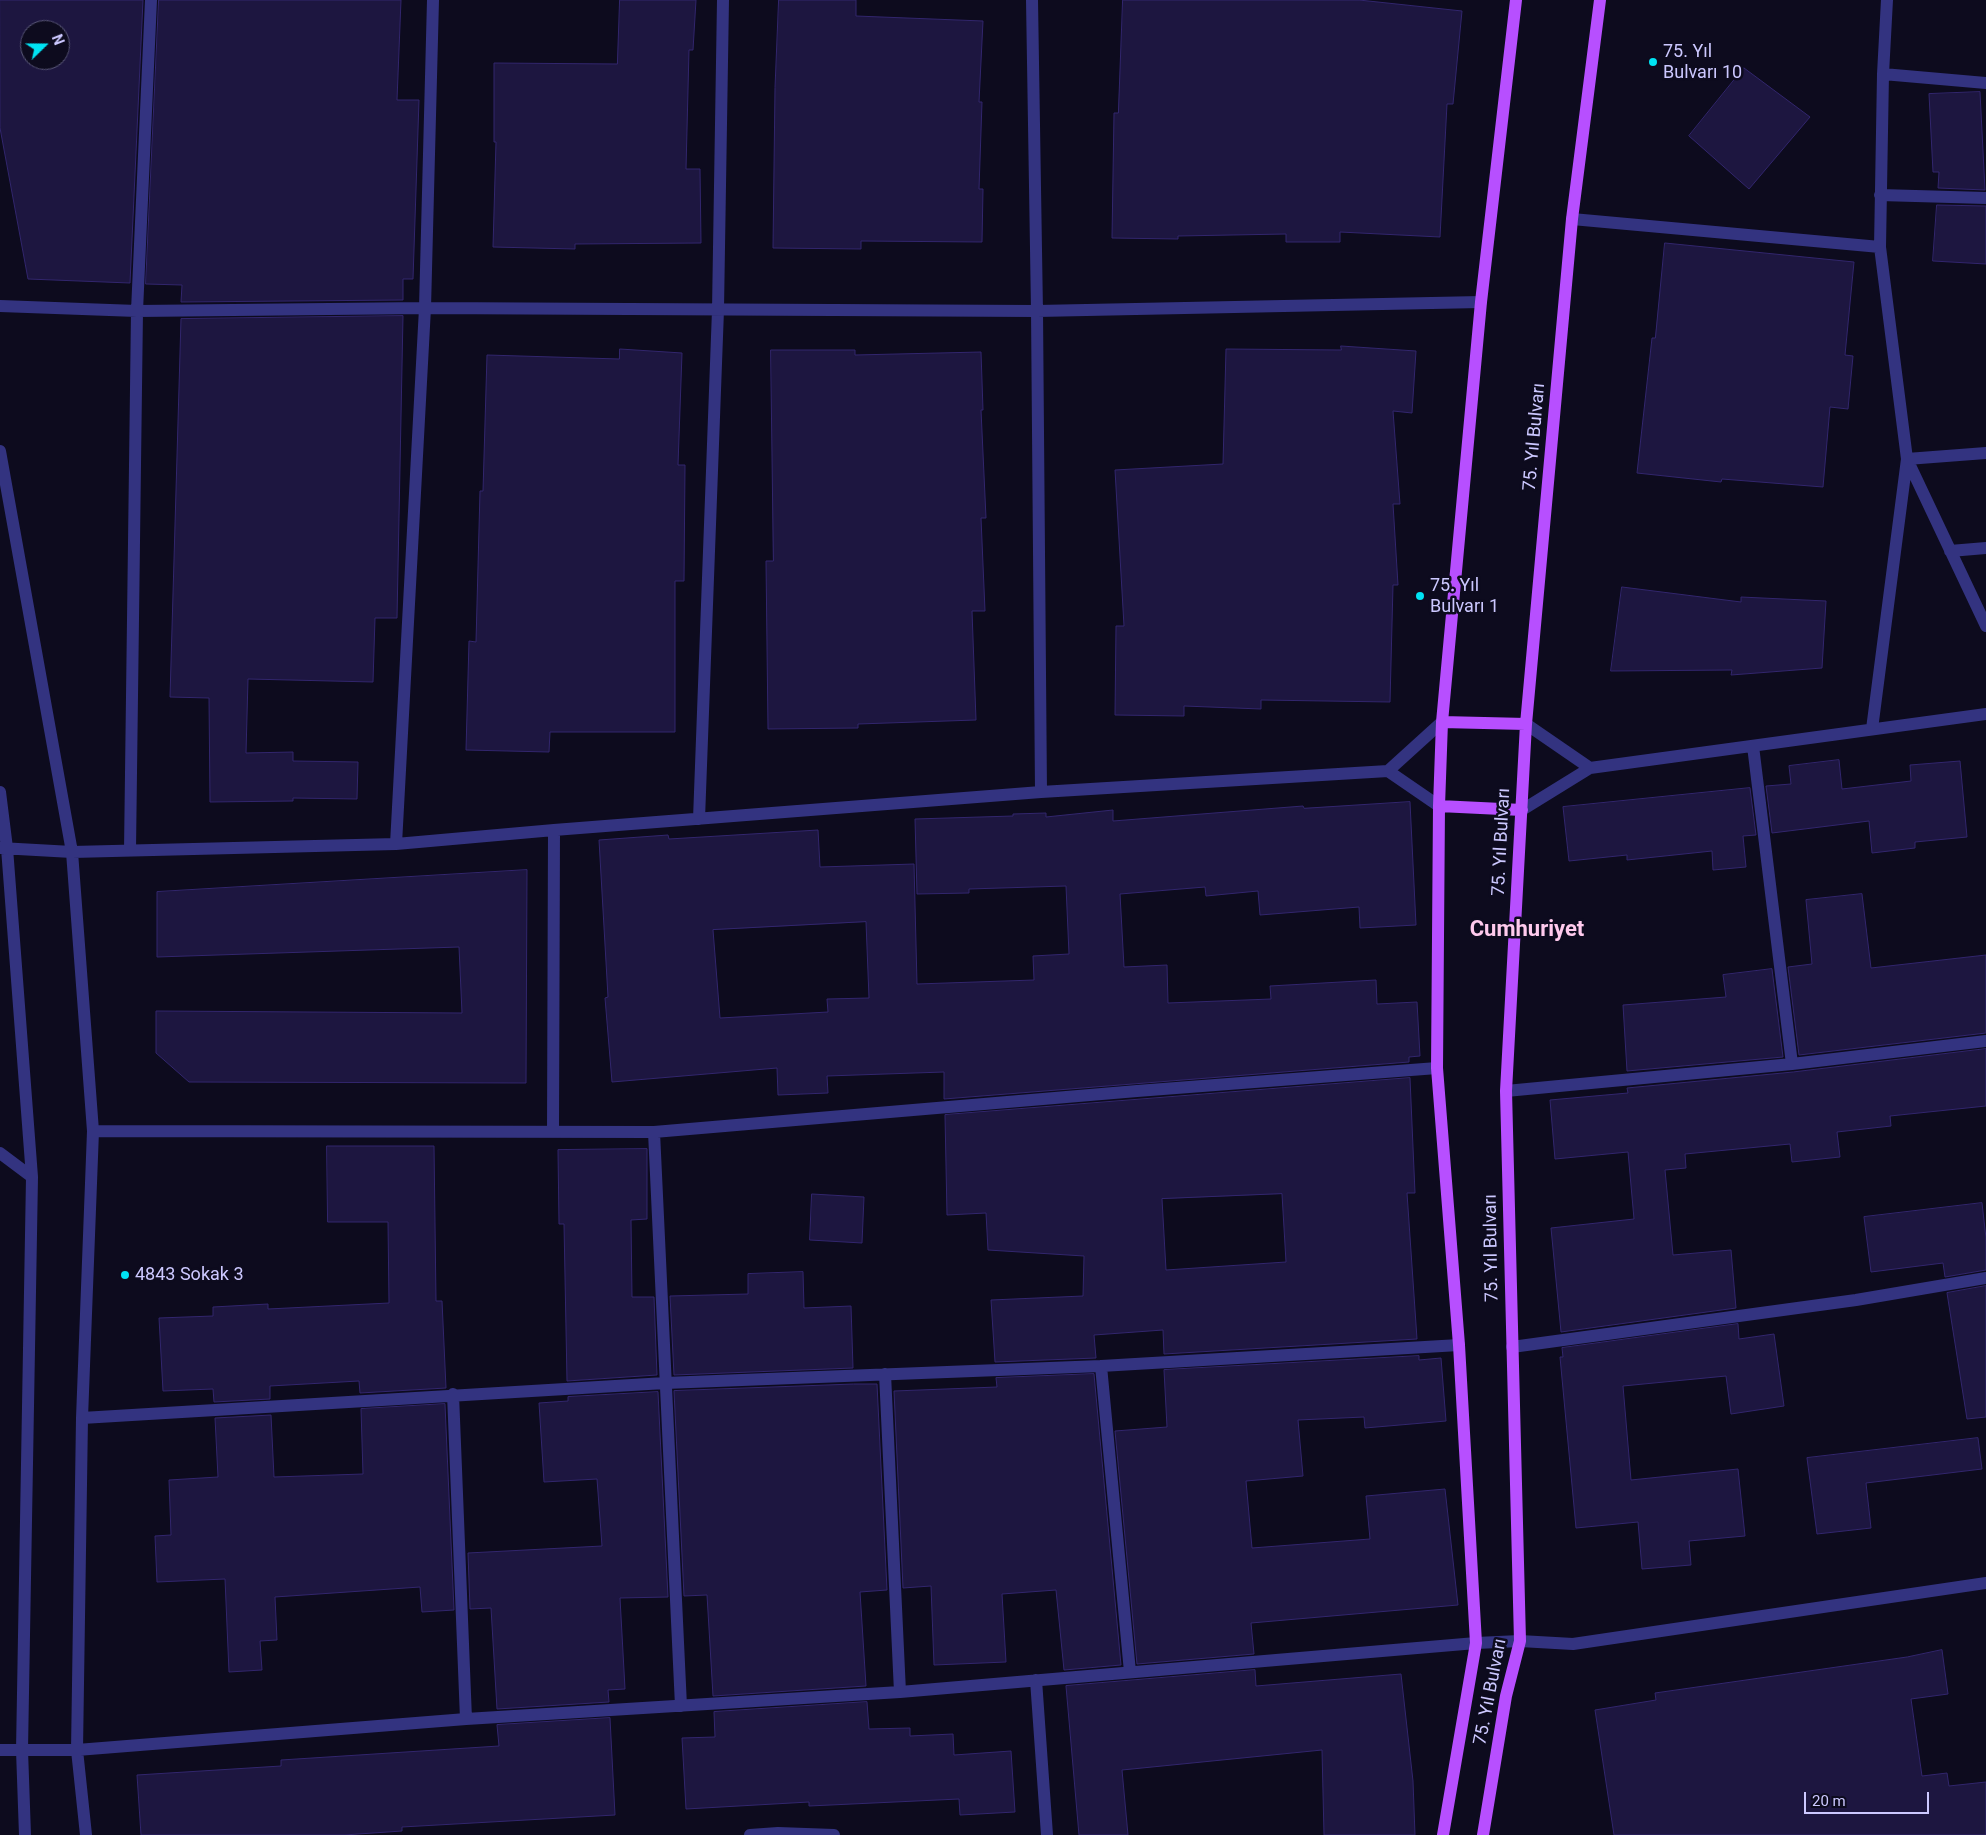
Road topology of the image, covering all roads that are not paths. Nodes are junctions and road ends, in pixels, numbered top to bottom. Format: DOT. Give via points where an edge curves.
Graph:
graph roads {
  1 [pos="151,0"];
  2 [pos="434,0"];
  3 [pos="723,0"];
  4 [pos="1032,0"];
  5 [pos="1516,0"];
  6 [pos="1600,0"];
  7 [pos="1887,0"];
  8 [pos="1882,74"];
  9 [pos="1986,83"];
  10 [pos="1880,195"];
  11 [pos="1986,198"];
  12 [pos="1572,219"];
  13 [pos="1880,247"];
  14 [pos="1481,302"];
  15 [pos="0,306"];
  16 [pos="425,308"];
  17 [pos="718,310"];
  18 [pos="137,311"];
  19 [pos="1037,311"];
  20 [pos="0,451"];
  21 [pos="1986,453"];
  22 [pos="1907,459"];
  23 [pos="1986,548"];
  24 [pos="1950,551"];
  25 [pos="1986,626"];
  26 [pos="1986,714"];
  27 [pos="1442,722"];
  28 [pos="1526,724"];
  29 [pos="1872,729"];
  30 [pos="1753,746"];
  31 [pos="1590,768"];
  32 [pos="1388,771"];
  33 [pos="0,792"];
  34 [pos="1041,792"];
  35 [pos="1439,806"];
  36 [pos="1522,810"];
  37 [pos="699,819"];
  38 [pos="554,830"];
  39 [pos="396,844"];
  40 [pos="3,848"];
  41 [pos="130,850"];
  42 [pos="72,852"];
  43 [pos="1986,1041"];
  44 [pos="1792,1064"];
  45 [pos="1437,1068"];
  46 [pos="1506,1091"];
  47 [pos="93,1131"];
  48 [pos="553,1131"];
  49 [pos="654,1132"];
  50 [pos="0,1153"];
  51 [pos="32,1177"];
  52 [pos="1986,1278"];
  53 [pos="1459,1345"];
  54 [pos="1512,1347"];
  55 [pos="1101,1366"];
  56 [pos="886,1374"];
  57 [pos="666,1383"];
  58 [pos="453,1394"];
  59 [pos="82,1418"];
  60 [pos="1986,1584"];
  61 [pos="1520,1641"];
  62 [pos="1476,1643"];
  63 [pos="1130,1672"];
  64 [pos="1036,1680"];
  65 [pos="900,1692"];
  66 [pos="681,1706"];
  67 [pos="466,1719"];
  68 [pos="0,1750"];
  69 [pos="22,1750"];
  70 [pos="77,1750"];
  71 [pos="25,1835"];
  72 [pos="86,1835"];
  73 [pos="750,1835"];
  74 [pos="834,1835"];
  75 [pos="1047,1835"];
  76 [pos="1442,1835"];
  77 [pos="1483,1835"];
  1 -- 18 [label="street"];
  2 -- 16 [label="street"];
  3 -- 17 [label="street"];
  4 -- 19 [label="street"];
  5 -- 14 [label="main road, 75. Yıl Bulvarı"];
  6 -- 12 [label="main road, 75. Yıl Bulvarı"];
  7 -- 8 [label="street"];
  8 -- 9 [label="street"];
  8 -- 10 [label="street"];
  10 -- 11 [label="street"];
  10 -- 13 [label="street"];
  12 -- 13 [label="street"];
  12 -- 28 [label="main road, 75. Yıl Bulvarı"];
  13 -- 22 [label="street"];
  14 -- 19 [label="street"];
  14 -- 27 [label="main road, 75. Yıl Bulvarı"];
  15 -- 18 [label="street"];
  16 -- 17 [label="street"];
  16 -- 18 [label="street"];
  16 -- 39 [label="street"];
  17 -- 19 [label="street"];
  17 -- 37 [label="street"];
  18 -- 41 [label="street"];
  19 -- 34 [label="street"];
  20 -- 42 [label="street"];
  21 -- 22 [label="street"];
  22 -- 24 [label="street"];
  22 -- 29 [label="street"];
  23 -- 24 [label="street"];
  24 -- 25 [label="street"];
  26 -- 29 [label="street"];
  27 -- 28 [label="main road"];
  27 -- 32 [label="street"];
  27 -- 35 [label="main road, 75. Yıl Bulvarı"];
  28 -- 31 [label="street"];
  28 -- 36 [label="main road, 75. Yıl Bulvarı"];
  29 -- 30 [label="street"];
  30 -- 31 [label="street"];
  30 -- 44 [label="street"];
  31 -- 36 [label="street"];
  32 -- 34 [label="street"];
  32 -- 35 [label="street"];
  33 -- 40 [label="street"];
  34 -- 37 [label="street"];
  35 -- 36 [label="main road"];
  35 -- 45 [label="main road, 75. Yıl Bulvarı"];
  36 -- 46 [label="main road, 75. Yıl Bulvarı"];
  37 -- 38 [label="street"];
  38 -- 39 [label="street"];
  38 -- 48 [label="street"];
  39 -- 41 [label="street"];
  40 -- 42 [label="street"];
  40 -- 51 [label="street"];
  41 -- 42 [label="street"];
  42 -- 47 [label="street"];
  43 -- 44 [label="street"];
  44 -- 46 [label="street"];
  45 -- 49 [label="street"];
  45 -- 53 [label="main road, 75. Yıl Bulvarı"];
  46 -- 54 [label="main road, 75. Yıl Bulvarı"];
  47 -- 48 [label="street"];
  47 -- 59 [label="street"];
  48 -- 49 [label="street"];
  49 -- 57 [label="street"];
  50 -- 51 [label="street"];
  51 -- 69 [label="street"];
  52 -- 54 [label="street" via="1856,1300"];
  53 -- 55 [label="street"];
  53 -- 62 [label="main road, 75. Yıl Bulvarı"];
  54 -- 61 [label="main road, 75. Yıl Bulvarı"];
  55 -- 56 [label="street"];
  55 -- 63 [label="street"];
  56 -- 57 [label="street"];
  56 -- 65 [label="street"];
  57 -- 58 [label="street"];
  57 -- 66 [label="street"];
  58 -- 59 [label="street"];
  58 -- 67 [label="street"];
  59 -- 70 [label="street"];
  60 -- 61 [label="street" via="1573,1644"];
  61 -- 62 [label="street"];
  61 -- 77 [label="main road, 75. Yıl Bulvarı" via="1506,1696"];
  62 -- 63 [label="street"];
  62 -- 76 [label="main road, 75. Yıl Bulvarı"];
  63 -- 64 [label="street"];
  64 -- 65 [label="street"];
  64 -- 75 [label="street"];
  65 -- 66 [label="street"];
  66 -- 67 [label="street"];
  67 -- 70 [label="street"];
  68 -- 69 [label="street"];
  69 -- 70 [label="street"];
  69 -- 71 [label="street"];
  70 -- 72 [label="street"];
  73 -- 74 [label="street"];
}
